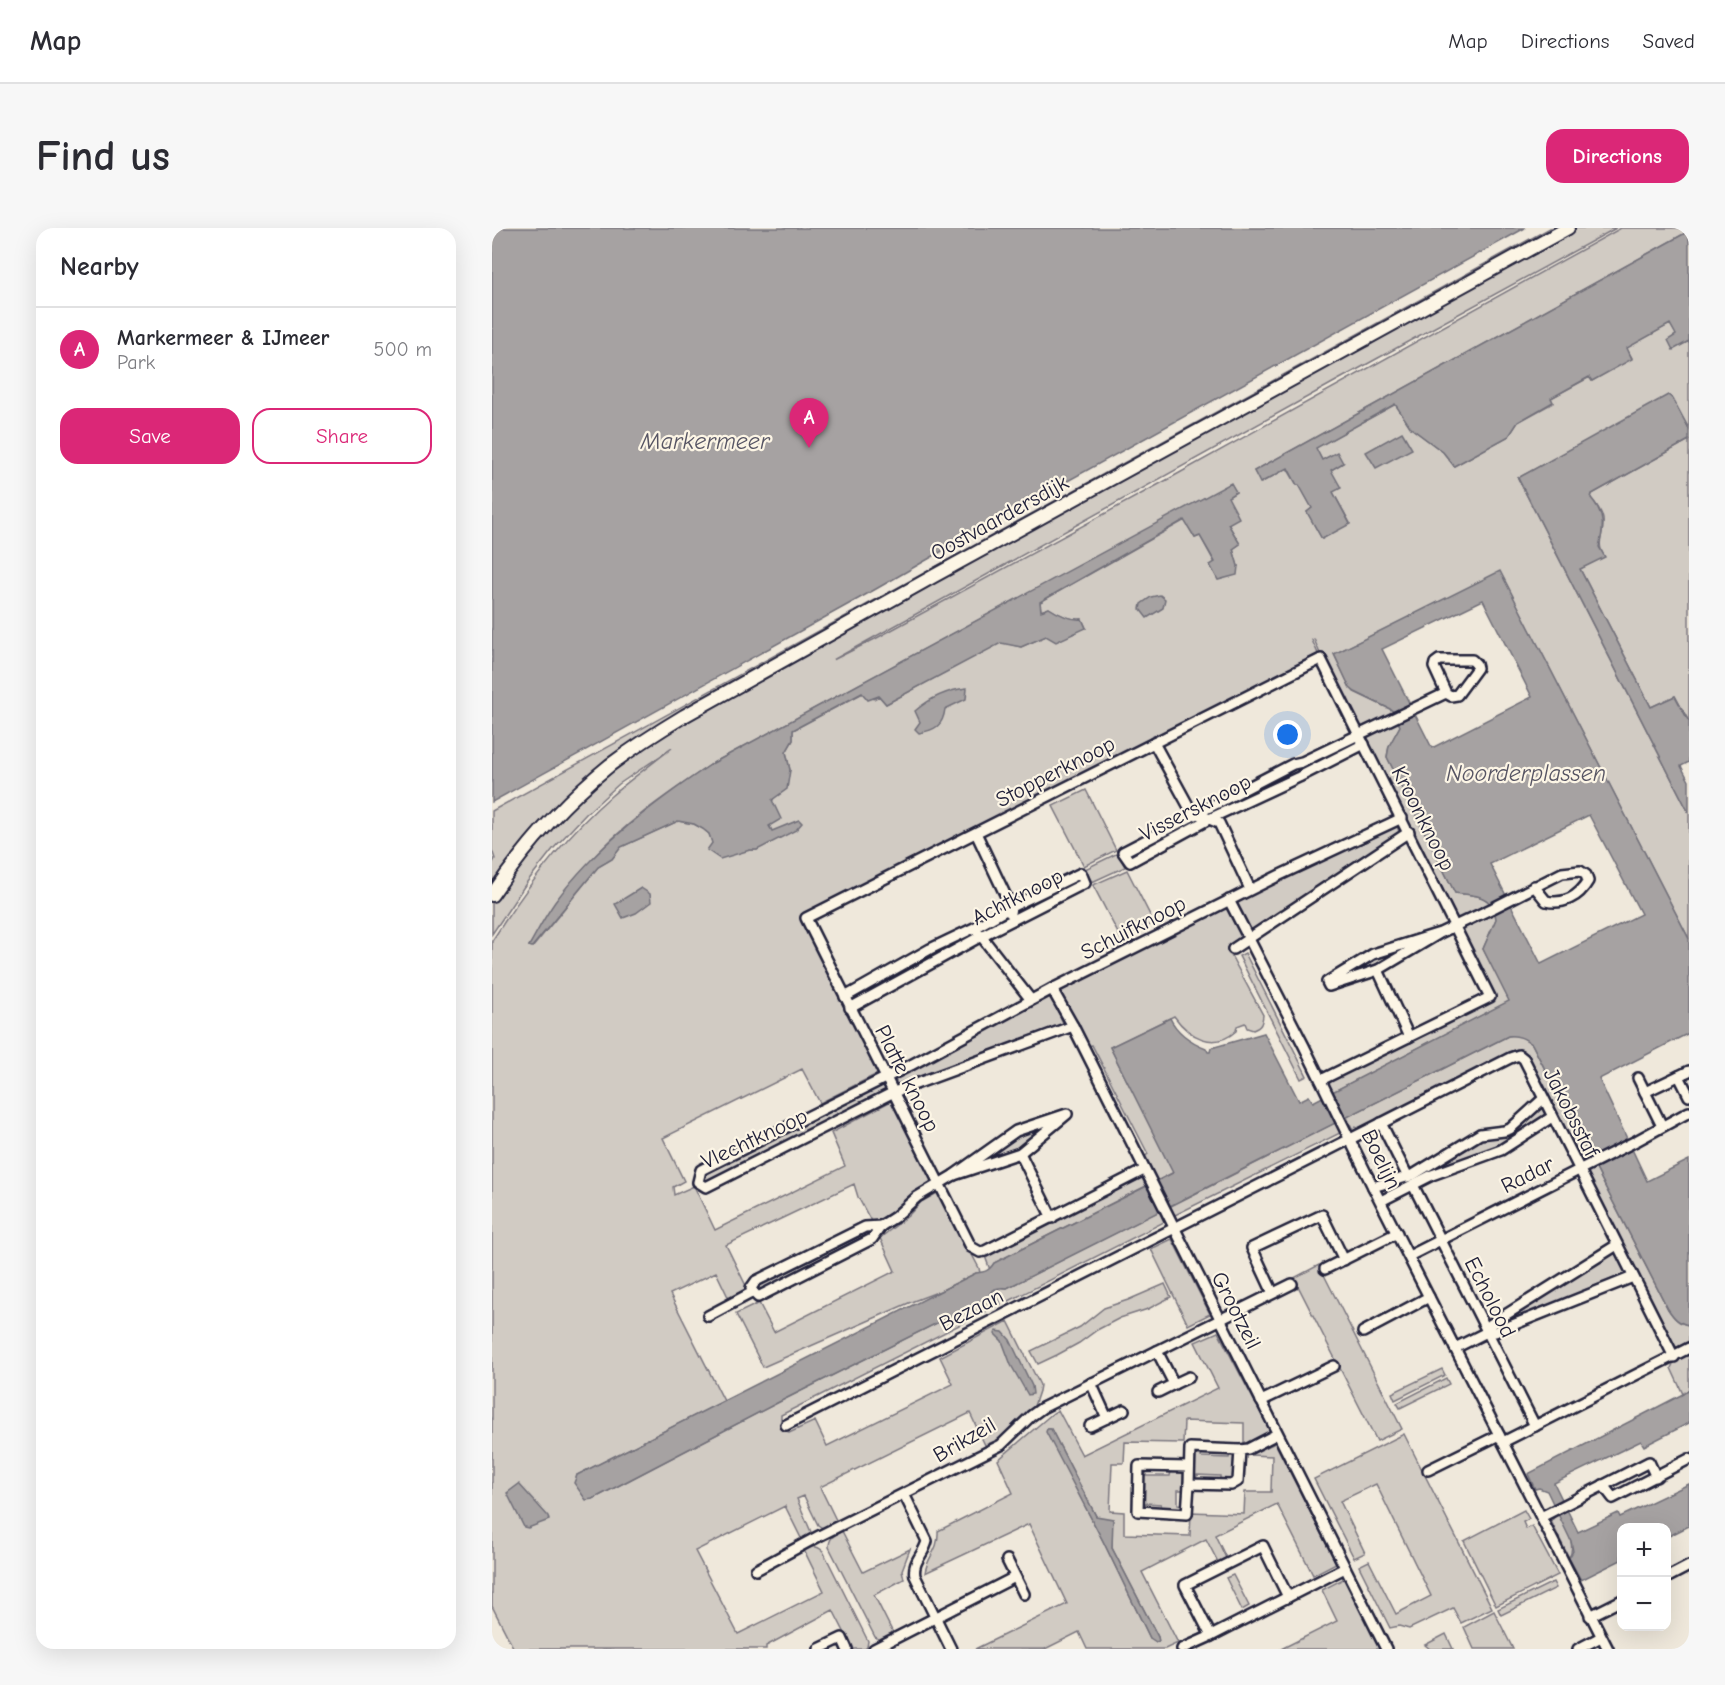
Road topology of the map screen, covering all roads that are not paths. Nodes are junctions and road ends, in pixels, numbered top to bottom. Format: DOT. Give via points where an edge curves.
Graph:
graph roads {
  1 [pos="1568,228"];
  2 [pos="1321,659"];
  3 [pos="1446,693"];
  4 [pos="1362,739"];
  5 [pos="1154,743"];
  6 [pos="1198,814"];
  7 [pos="1402,818"];
  8 [pos="1209,819"];
  9 [pos="1409,832"];
  10 [pos="975,833"];
  11 [pos="1534,886"];
  12 [pos="1250,890"];
  13 [pos="492,895"];
  14 [pos="1229,900"];
  15 [pos="1011,907"];
  16 [pos="806,918"];
  17 [pos="1010,921"];
  18 [pos="1456,926"];
  19 [pos="974,928"];
  20 [pos="1440,933"];
  21 [pos="982,935"];
  22 [pos="1249,939"];
  23 [pos="1233,949"];
  24 [pos="1378,970"];
  25 [pos="1052,989"];
  26 [pos="845,997"];
  27 [pos="1030,1000"];
  28 [pos="850,1008"];
  29 [pos="1073,1026"];
  30 [pos="1409,1036"];
  31 [pos="1689,1071"];
  32 [pos="1679,1076"];
  33 [pos="885,1078"];
  34 [pos="1638,1078"];
  35 [pos="1323,1084"];
  36 [pos="894,1092"];
  37 [pos="1645,1092"];
  38 [pos="1689,1096"];
  39 [pos="1543,1100"];
  40 [pos="1689,1112"];
  41 [pos="1552,1117"];
  42 [pos="1381,1123"];
  43 [pos="1662,1126"];
  44 [pos="1350,1139"];
  45 [pos="1020,1153"];
  46 [pos="1583,1167"];
  47 [pos="1146,1173"];
  48 [pos="954,1175"];
  49 [pos="1410,1181"];
  50 [pos="939,1183"];
  51 [pos="1373,1186"];
  52 [pos="1381,1202"];
  53 [pos="1052,1218"];
  54 [pos="881,1226"];
  55 [pos="1174,1228"];
  56 [pos="1397,1233"];
  57 [pos="1439,1240"];
  58 [pos="1617,1245"];
  59 [pos="1409,1256"];
  60 [pos="1344,1260"];
  61 [pos="1325,1269"];
  62 [pos="1633,1277"];
  63 [pos="1292,1284"];
  64 [pos="753,1292"];
  65 [pos="1273,1293"];
  66 [pos="1429,1297"];
  67 [pos="708,1316"];
  68 [pos="1220,1320"];
  69 [pos="1362,1332"];
  70 [pos="1487,1332"];
  71 [pos="1455,1348"];
  72 [pos="1689,1348"];
  73 [pos="1157,1351"];
  74 [pos="1674,1356"];
  75 [pos="1334,1366"];
  76 [pos="1189,1377"];
  77 [pos="1091,1383"];
  78 [pos="1173,1384"];
  79 [pos="1158,1392"];
  80 [pos="1261,1401"];
  81 [pos="1124,1410"];
  82 [pos="1107,1418"];
  83 [pos="786,1425"];
  84 [pos="1090,1426"];
  85 [pos="1535,1426"];
  86 [pos="1277,1434"];
  87 [pos="1501,1438"];
  88 [pos="1240,1450"];
  89 [pos="1689,1460"];
  90 [pos="1189,1467"];
  91 [pos="1428,1470"];
  92 [pos="1656,1477"];
  93 [pos="1189,1484"];
  94 [pos="1604,1485"];
  95 [pos="904,1494"];
  96 [pos="1541,1517"];
  97 [pos="1007,1560"];
  98 [pos="1689,1566"];
  99 [pos="1346,1568"];
  100 [pos="756,1570"];
  101 [pos="1015,1576"];
  102 [pos="1668,1577"];
  103 [pos="1024,1594"];
  104 [pos="1288,1597"];
  105 [pos="1617,1602"];
  106 [pos="1590,1616"];
  107 [pos="936,1618"];
  108 [pos="1211,1636"];
  109 [pos="1601,1637"];
  110 [pos="819,1649"];
  111 [pos="847,1649"];
  112 [pos="875,1649"];
  113 [pos="951,1649"];
  114 [pos="1182,1649"];
  115 [pos="1386,1649"];
  116 [pos="1578,1649"];
  117 [pos="1608,1649"];
  1 -- 13 [label="main road, Oostvaardersdijk" via="644,740 564,807"];
  2 -- 4 [label="street, Kroonknoop"];
  2 -- 5 [label="street, Stopperknoop"];
  3 -- 3 [label="street" via="1457,695 1477,668 1472,660 1435,663"];
  3 -- 4 [label="street"];
  4 -- 6 [label="street, Vissersknoop" via="1293,764"];
  4 -- 7 [label="street, Kroonknoop"];
  4 -- 8 [label="street, Vissersknoop" via="1299,777"];
  5 -- 6 [label="street" via="1189,807"];
  5 -- 10 [label="street, Stopperknoop"];
  6 -- 8 [label="street"];
  6 -- 8 [label="street, Vissersknoop" via="1124,852 1130,862"];
  7 -- 9 [label="street, Kroonknoop"];
  7 -- 12 [label="street, Schuifknoop"];
  8 -- 12 [label="street" via="1219,823"];
  9 -- 18 [label="street, Kroonknoop"];
  9 -- 22 [label="street"];
  10 -- 15 [label="street"];
  10 -- 16 [label="street, Stopperknoop"];
  11 -- 11 [label="street" via="1573,870 1581,871 1588,881 1579,893 1558,902 1546,900"];
  11 -- 18 [label="street"];
  12 -- 14 [label="street, Schuifknoop"];
  14 -- 22 [label="street, Boelijn"];
  14 -- 25 [label="street, Schuifknoop"];
  15 -- 17 [label="street"];
  15 -- 17 [label="street, Achtknoop" via="1081,873 1085,884"];
  15 -- 19 [label="street, Achtknoop"];
  16 -- 26 [label="street, Platte knoop"];
  17 -- 21 [label="street, Achtknoop"];
  18 -- 20 [label="street"];
  18 -- 30 [label="street, Kroonknoop" via="1490,997"];
  19 -- 21 [label="street"];
  19 -- 26 [label="street, Achtknoop"];
  20 -- 24 [label="street"];
  20 -- 24 [label="street" via="1373,954 1327,981 1329,986"];
  21 -- 27 [label="street"];
  21 -- 28 [label="street, Achtknoop"];
  22 -- 23 [label="street"];
  22 -- 35 [label="street, Boelijn"];
  24 -- 30 [label="street"];
  25 -- 27 [label="street, Schuifknoop"];
  25 -- 29 [label="street, Grootzeil"];
  26 -- 28 [label="street, Platte knoop"];
  27 -- 33 [label="street, Schuifknoop"];
  28 -- 33 [label="street, Platte knoop"];
  29 -- 36 [label="street"];
  29 -- 47 [label="street, Grootzeil"];
  30 -- 35 [label="street"];
  31 -- 32 [label="street"];
  32 -- 37 [label="street"];
  32 -- 38 [label="street"];
  33 -- 36 [label="street, Platte knoop"];
  33 -- 36 [label="street, Vlechtknoop" via="701,1170 698,1182 706,1187"];
  34 -- 37 [label="street"];
  35 -- 44 [label="street, Boelijn"];
  36 -- 50 [label="street, Platte knoop"];
  37 -- 43 [label="street"];
  39 -- 41 [label="street, Jakobsstaf"];
  39 -- 42 [label="street, Jakobsstaf" via="1519,1055"];
  39 -- 49 [label="street" via="1510,1129 1480,1134"];
  40 -- 43 [label="street, Radar"];
  41 -- 46 [label="street, Jakobsstaf"];
  41 -- 49 [label="street" via="1501,1150"];
  42 -- 44 [label="street, Jakobsstaf"];
  42 -- 49 [label="street, Echolood"];
  43 -- 46 [label="street, Radar"];
  44 -- 51 [label="street, Boelijn"];
  44 -- 55 [label="street, Bezaan"];
  45 -- 48 [label="street"];
  45 -- 48 [label="street" via="1067,1114 1016,1131"];
  45 -- 53 [label="street"];
  46 -- 57 [label="street, Radar"];
  46 -- 58 [label="street, Jakobsstaf"];
  47 -- 53 [label="street"];
  47 -- 55 [label="street, Grootzeil"];
  48 -- 50 [label="street"];
  49 -- 51 [label="street"];
  49 -- 52 [label="street"];
  49 -- 57 [label="street, Echolood"];
  50 -- 53 [label="street, Platte knoop" via="971,1247 980,1252"];
  50 -- 54 [label="street"];
  51 -- 52 [label="street, Boelijn"];
  52 -- 56 [label="street, Boelijn"];
  54 -- 64 [label="street" via="865,1227 756,1281"];
  54 -- 64 [label="street" via="872,1239 758,1297"];
  55 -- 68 [label="street, Grootzeil"];
  55 -- 83 [label="street, Bezaan"];
  56 -- 59 [label="street, Boelijn"];
  56 -- 60 [label="street"];
  57 -- 59 [label="street, Radar"];
  57 -- 70 [label="street, Echolood"];
  58 -- 62 [label="street, Jakobsstaf"];
  58 -- 70 [label="street" via="1491,1324"];
  59 -- 66 [label="street, Boelijn"];
  60 -- 61 [label="street"];
  60 -- 65 [label="street" via="1322,1215 1286,1231 1252,1248"];
  62 -- 70 [label="street"];
  62 -- 74 [label="street, Jakobsstaf"];
  63 -- 65 [label="street, Brikzeil"];
  64 -- 67 [label="street"];
  65 -- 68 [label="street, Brikzeil"];
  66 -- 69 [label="street"];
  66 -- 71 [label="street, Boelijn"];
  68 -- 73 [label="street, Brikzeil"];
  68 -- 80 [label="street, Grootzeil"];
  70 -- 71 [label="street"];
  70 -- 85 [label="street, Echolood"];
  71 -- 87 [label="street, Boelijn"];
  72 -- 74 [label="street"];
  73 -- 77 [label="street, Brikzeil"];
  73 -- 78 [label="street"];
  74 -- 85 [label="street"];
  75 -- 80 [label="street"];
  76 -- 78 [label="street"];
  77 -- 82 [label="street"];
  77 -- 95 [label="street, Brikzeil" via="1042,1408 1001,1445"];
  78 -- 79 [label="street"];
  80 -- 86 [label="street, Grootzeil"];
  81 -- 82 [label="street"];
  82 -- 84 [label="street"];
  85 -- 87 [label="street"];
  86 -- 88 [label="street"];
  86 -- 99 [label="street, Grootzeil"];
  87 -- 91 [label="street"];
  87 -- 96 [label="street, Boelijn"];
  88 -- 90 [label="street" via="1190,1448"];
  88 -- 93 [label="street" via="1238,1481 1231,1485"];
  89 -- 92 [label="street"];
  90 -- 93 [label="street"];
  90 -- 93 [label="street" via="1138,1466 1138,1511 1186,1514"];
  92 -- 94 [label="street" via="1613,1498"];
  92 -- 94 [label="street" via="1649,1462"];
  94 -- 96 [label="street"];
  95 -- 100 [label="street, Brikzeil"];
  95 -- 107 [label="street" via="927,1541 914,1569"];
  96 -- 106 [label="street, Boelijn"];
  97 -- 101 [label="street"];
  98 -- 102 [label="street"];
  99 -- 104 [label="street"];
  99 -- 115 [label="street, Grootzeil"];
  101 -- 103 [label="street"];
  101 -- 107 [label="street"];
  104 -- 108 [label="street"];
  104 -- 108 [label="street" via="1263,1546 1185,1585"];
  105 -- 106 [label="street"];
  106 -- 109 [label="street, Boelijn"];
  107 -- 112 [label="street"];
  107 -- 113 [label="street"];
  108 -- 114 [label="street"];
  109 -- 116 [label="street"];
  109 -- 117 [label="street, Boelijn"];
  110 -- 111 [label="street" via="842,1638"];
}
